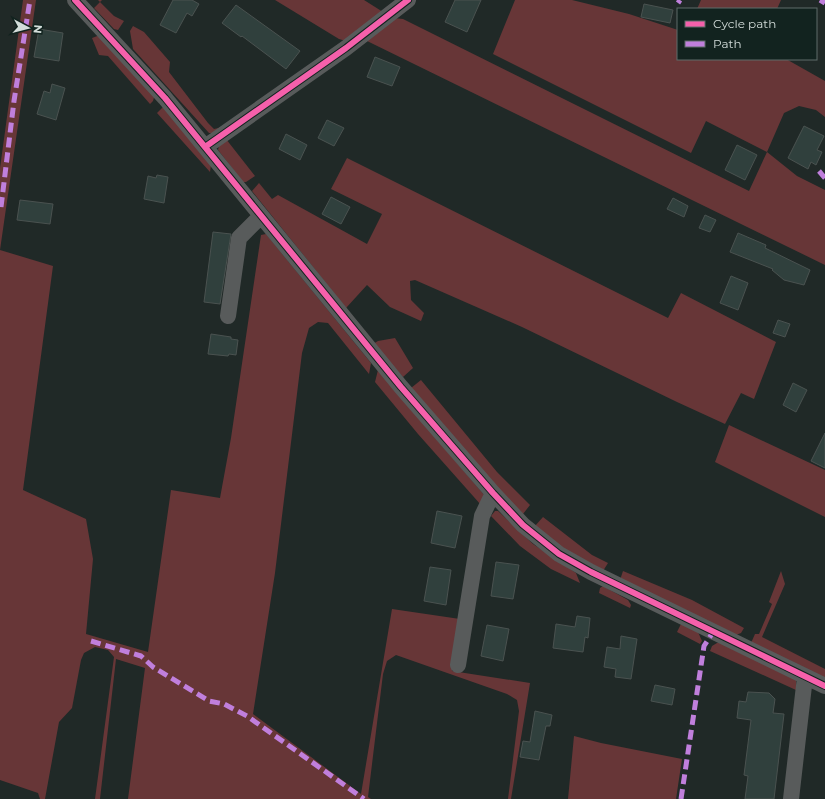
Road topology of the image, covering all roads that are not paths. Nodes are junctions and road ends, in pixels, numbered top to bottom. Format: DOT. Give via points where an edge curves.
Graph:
graph roads {
  1 [pos="75,0"];
  2 [pos="408,0"];
  3 [pos="205,147"];
  4 [pos="261,216"];
  5 [pos="228,316"];
  6 [pos="493,493"];
  7 [pos="458,665"];
  8 [pos="805,676"];
  9 [pos="825,686"];
  10 [pos="791,799"];
  1 -- 3 [label="street" via="165,98"];
  2 -- 3 [label="street" via="346,48"];
  3 -- 4 [label="street"];
  4 -- 5 [label="street" via="239,238"];
  4 -- 6 [label="street"];
  6 -- 7 [label="street" via="482,516"];
  6 -- 8 [label="street" via="523,525 559,554"];
  8 -- 9 [label="street"];
  8 -- 10 [label="street"];
}
